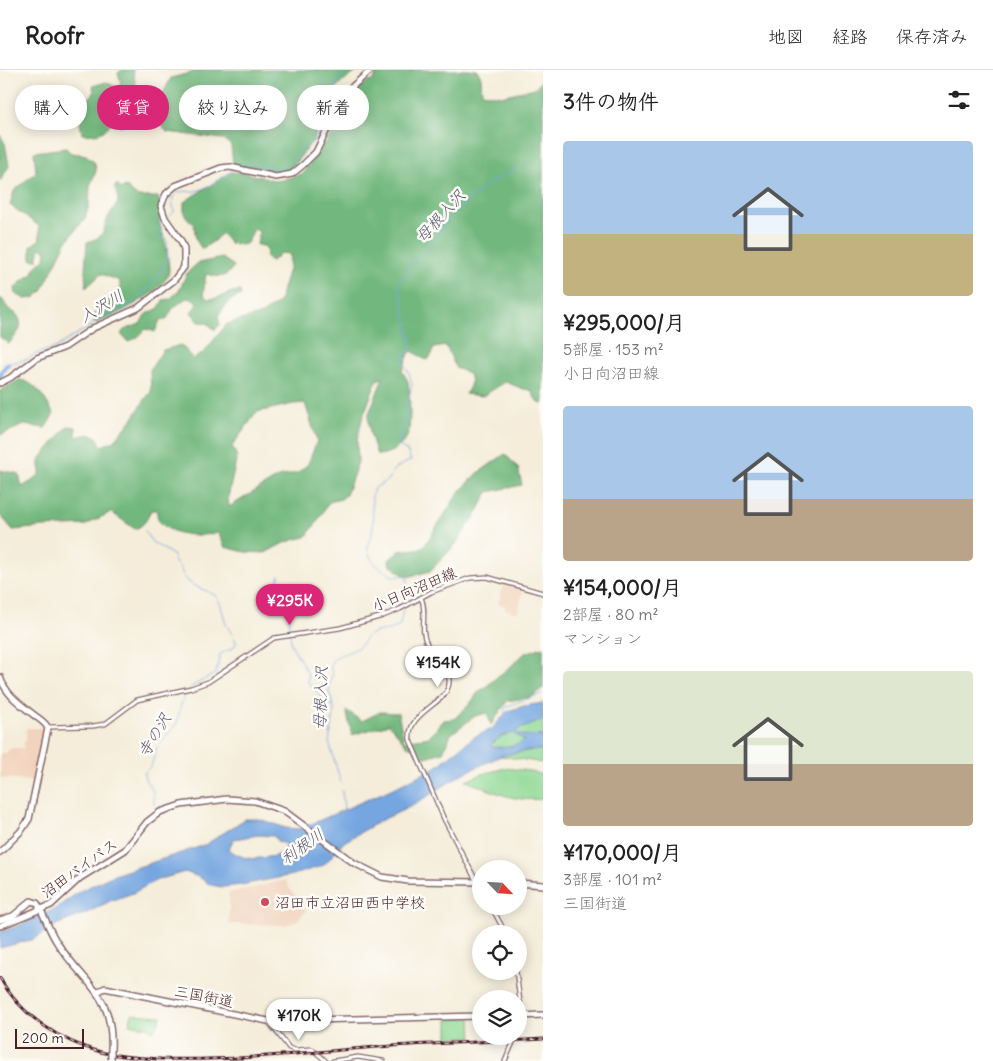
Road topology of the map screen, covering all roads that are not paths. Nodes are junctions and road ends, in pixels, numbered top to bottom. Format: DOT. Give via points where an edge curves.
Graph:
graph roads {
  1 [pos="371,70"];
  2 [pos="0,383"];
  3 [pos="543,592"];
  4 [pos="421,598"];
  5 [pos="0,678"];
  6 [pos="47,727"];
  7 [pos="0,852"];
  8 [pos="472,869"];
  9 [pos="472,882"];
  10 [pos="528,884"];
  11 [pos="543,885"];
  12 [pos="42,912"];
  13 [pos="0,920"];
  14 [pos="0,926"];
  15 [pos="97,992"];
  16 [pos="543,1015"];
  17 [pos="472,1016"];
  18 [pos="527,1016"];
  19 [pos="268,1021"];
  20 [pos="512,1045"];
  21 [pos="111,1060"];
  22 [pos="326,1061"];
  23 [pos="333,1061"];
  24 [pos="383,1061"];
  25 [pos="505,1061"];
  1 -- 2 [label="highway" via="345,93 316,152 292,174 276,176 230,167 175,186 166,194 161,206 184,249 184,267 174,280 138,308 93,328 65,347 37,358"];
  3 -- 4 [label="street, 小日向沼田線" via="474,577"];
  4 -- 6 [label="street, 小日向沼田線" via="368,620 274,638 208,682 141,699 105,724"];
  4 -- 8 [label="street" via="424,636 430,650 444,667 449,682 443,696 415,720 410,728 410,740 436,802"];
  5 -- 6 [label="highway" via="12,698"];
  6 -- 7 [label="highway" via="29,819 22,831"];
  9 -- 12 [label="highway, 沼田バイパス" via="386,878 348,858 273,806 227,799 186,804 151,819 125,850 80,878"];
  10 -- 11 [label="highway"];
  12 -- 13 [label="highway" via="37,903 31,901 13,916"];
  12 -- 14 [label="highway"];
  12 -- 15 [label="highway" via="58,945"];
  15 -- 19 [label="highway, 三国街道" via="105,988"];
  15 -- 21 [label="highway, bridge" via="110,1023"];
  16 -- 18 [label="highway"];
  17 -- 19 [label="highway, 三国街道"];
  19 -- 22 [label="street" via="289,1048 312,1049"];
  20 -- 25 [label="street"];
  23 -- 24 [label="street" via="358,1056"];
}
